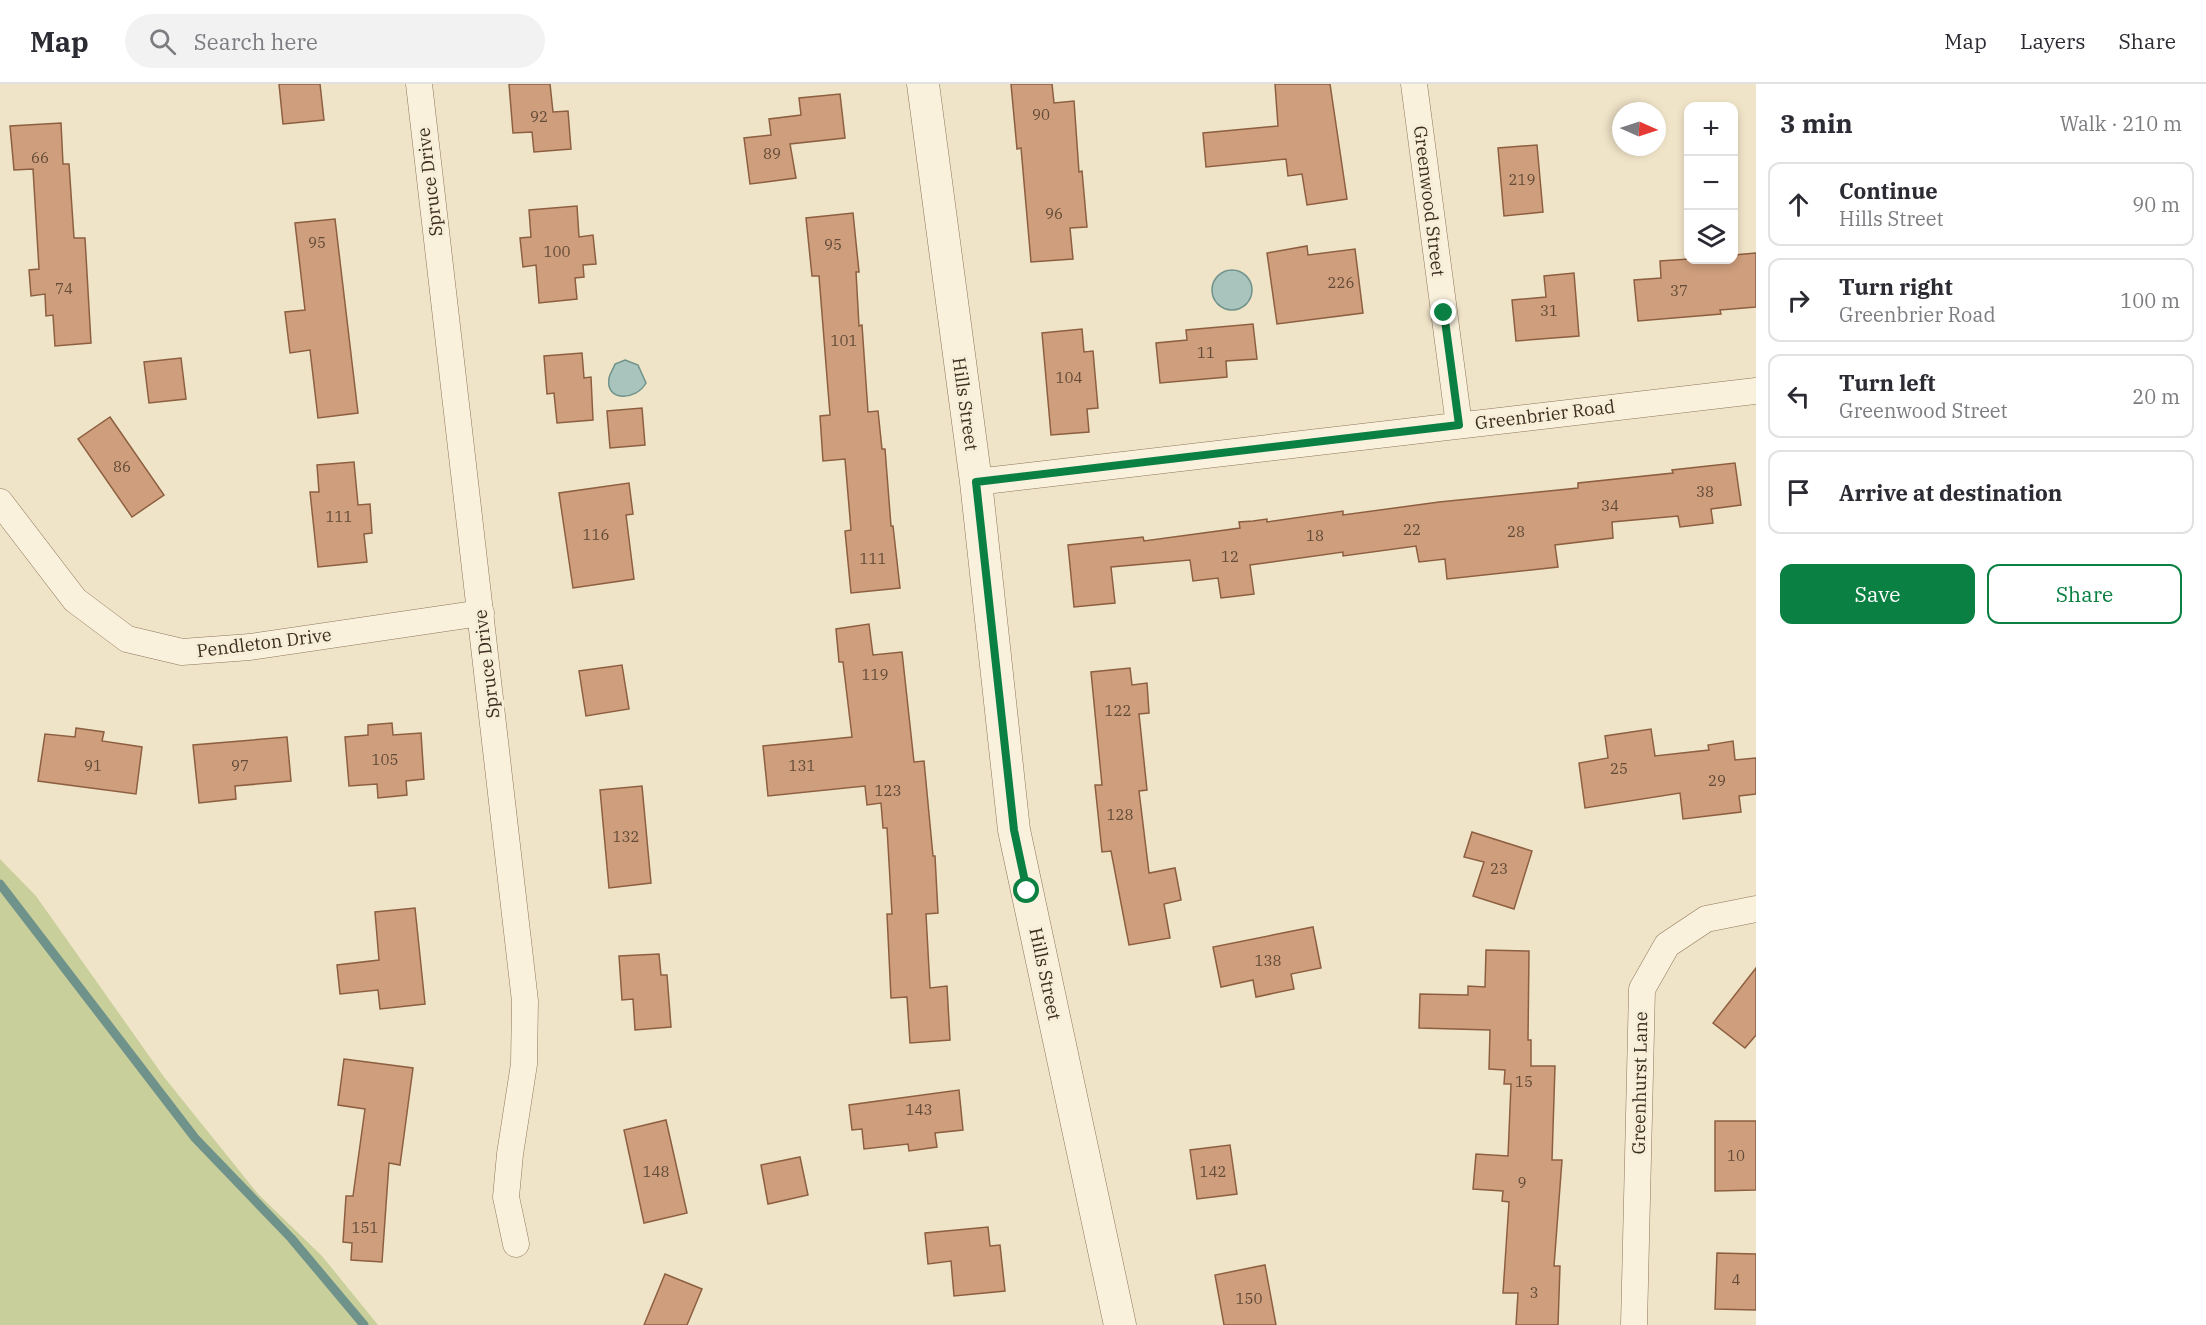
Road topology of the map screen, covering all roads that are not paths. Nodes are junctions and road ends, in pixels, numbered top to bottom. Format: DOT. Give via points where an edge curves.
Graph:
graph roads {
  1 [pos="418,84"];
  2 [pos="923,84"];
  3 [pos="1414,84"];
  4 [pos="1756,391"];
  5 [pos="1459,425"];
  6 [pos="976,482"];
  7 [pos="0,502"];
  8 [pos="481,613"];
  9 [pos="1756,909"];
  10 [pos="516,1244"];
  11 [pos="1120,1325"];
  12 [pos="1634,1325"];
  1 -- 8 [label="street, Spruce Drive"];
  2 -- 6 [label="street, Hills Street"];
  3 -- 5 [label="street, Greenwood Street"];
  4 -- 5 [label="street, Greenbrier Road"];
  5 -- 6 [label="street, Greenbrier Road"];
  6 -- 11 [label="street, Hills Street" via="1014,830"];
  7 -- 8 [label="street, Pendleton Drive" via="75,600 127,639 182,652 250,647"];
  8 -- 10 [label="street, Spruce Drive" via="525,1000 524,1064 506,1197"];
  9 -- 12 [label="street, Greenhurst Lane" via="1706,920 1667,945 1642,989"];
}
